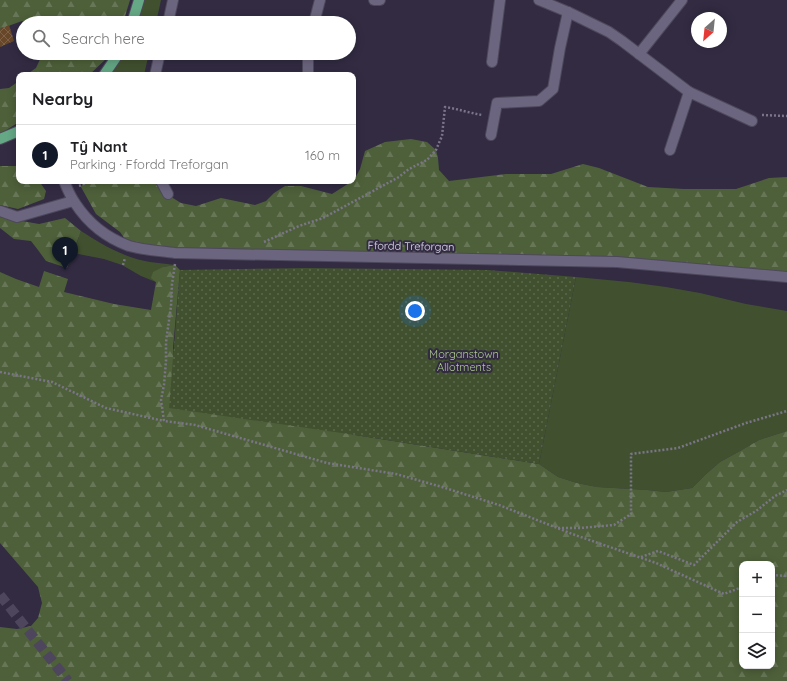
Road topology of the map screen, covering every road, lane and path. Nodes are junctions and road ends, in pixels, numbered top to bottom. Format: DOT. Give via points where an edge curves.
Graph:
graph roads {
  1 [pos="139,0"];
  2 [pos="173,0"];
  3 [pos="320,0"];
  4 [pos="374,0"];
  5 [pos="380,0"];
  6 [pos="500,0"];
  7 [pos="539,0"];
  8 [pos="682,0"];
  9 [pos="568,12"];
  10 [pos="134,16"];
  11 [pos="170,16"];
  12 [pos="316,16"];
  13 [pos="639,54"];
  14 [pos="114,60"];
  15 [pos="158,60"];
  16 [pos="308,60"];
  17 [pos="492,62"];
  18 [pos="106,72"];
  19 [pos="156,72"];
  20 [pos="308,72"];
  21 [pos="689,92"];
  22 [pos="787,116"];
  23 [pos="495,117"];
  24 [pos="752,121"];
  25 [pos="16,132"];
  26 [pos="491,135"];
  27 [pos="0,139"];
  28 [pos="670,150"];
  29 [pos="66,184"];
  30 [pos="163,184"];
  31 [pos="168,194"];
  32 [pos="74,201"];
  33 [pos="0,211"];
  34 [pos="264,243"];
  35 [pos="175,253"];
  36 [pos="787,277"];
  37 [pos="0,372"];
  38 [pos="787,411"];
  39 [pos="164,421"];
  40 [pos="787,490"];
  41 [pos="556,528"];
  42 [pos="641,558"];
  43 [pos="775,575"];
  44 [pos="787,576"];
  45 [pos="739,588"];
  1 -- 10 [label="main road"];
  2 -- 11 [label="street"];
  3 -- 12 [label="street"];
  4 -- 5 [label="street"];
  6 -- 17 [label="street"];
  7 -- 9 [label="street"];
  8 -- 13 [label="street"];
  9 -- 13 [label="street" via="609,32"];
  9 -- 23 [label="street" via="553,89 539,102 497,104"];
  13 -- 21 [label="street"];
  14 -- 18 [label="main road"];
  15 -- 19 [label="street"];
  16 -- 20 [label="street"];
  21 -- 24 [label="street"];
  21 -- 28 [label="street"];
  22 -- 24 [label="path" via="761,115"];
  23 -- 26 [label="street"];
  23 -- 34 [label="path" via="445,107 442,136 436,150 427,160 323,218"];
  25 -- 27 [label="main road"];
  29 -- 32 [label="street, Ffordd Treforgan"];
  30 -- 31 [label="street"];
  32 -- 33 [label="street" via="17,217"];
  32 -- 35 [label="street, Ffordd Treforgan" via="83,215 109,237 130,246"];
  35 -- 36 [label="street, Ffordd Treforgan" via="617,262"];
  35 -- 39 [label="path" via="161,400"];
  37 -- 39 [label="path" via="52,382 106,408"];
  38 -- 41 [label="path" via="678,448 631,454 631,514 614,524"];
  39 -- 41 [label="path" via="195,425 327,463 396,474 499,505"];
  40 -- 42 [label="path" via="737,522 694,565 658,551"];
  41 -- 42 [label="path"];
  42 -- 45 [label="path" via="724,594"];
  43 -- 44 [label="path"];
}
